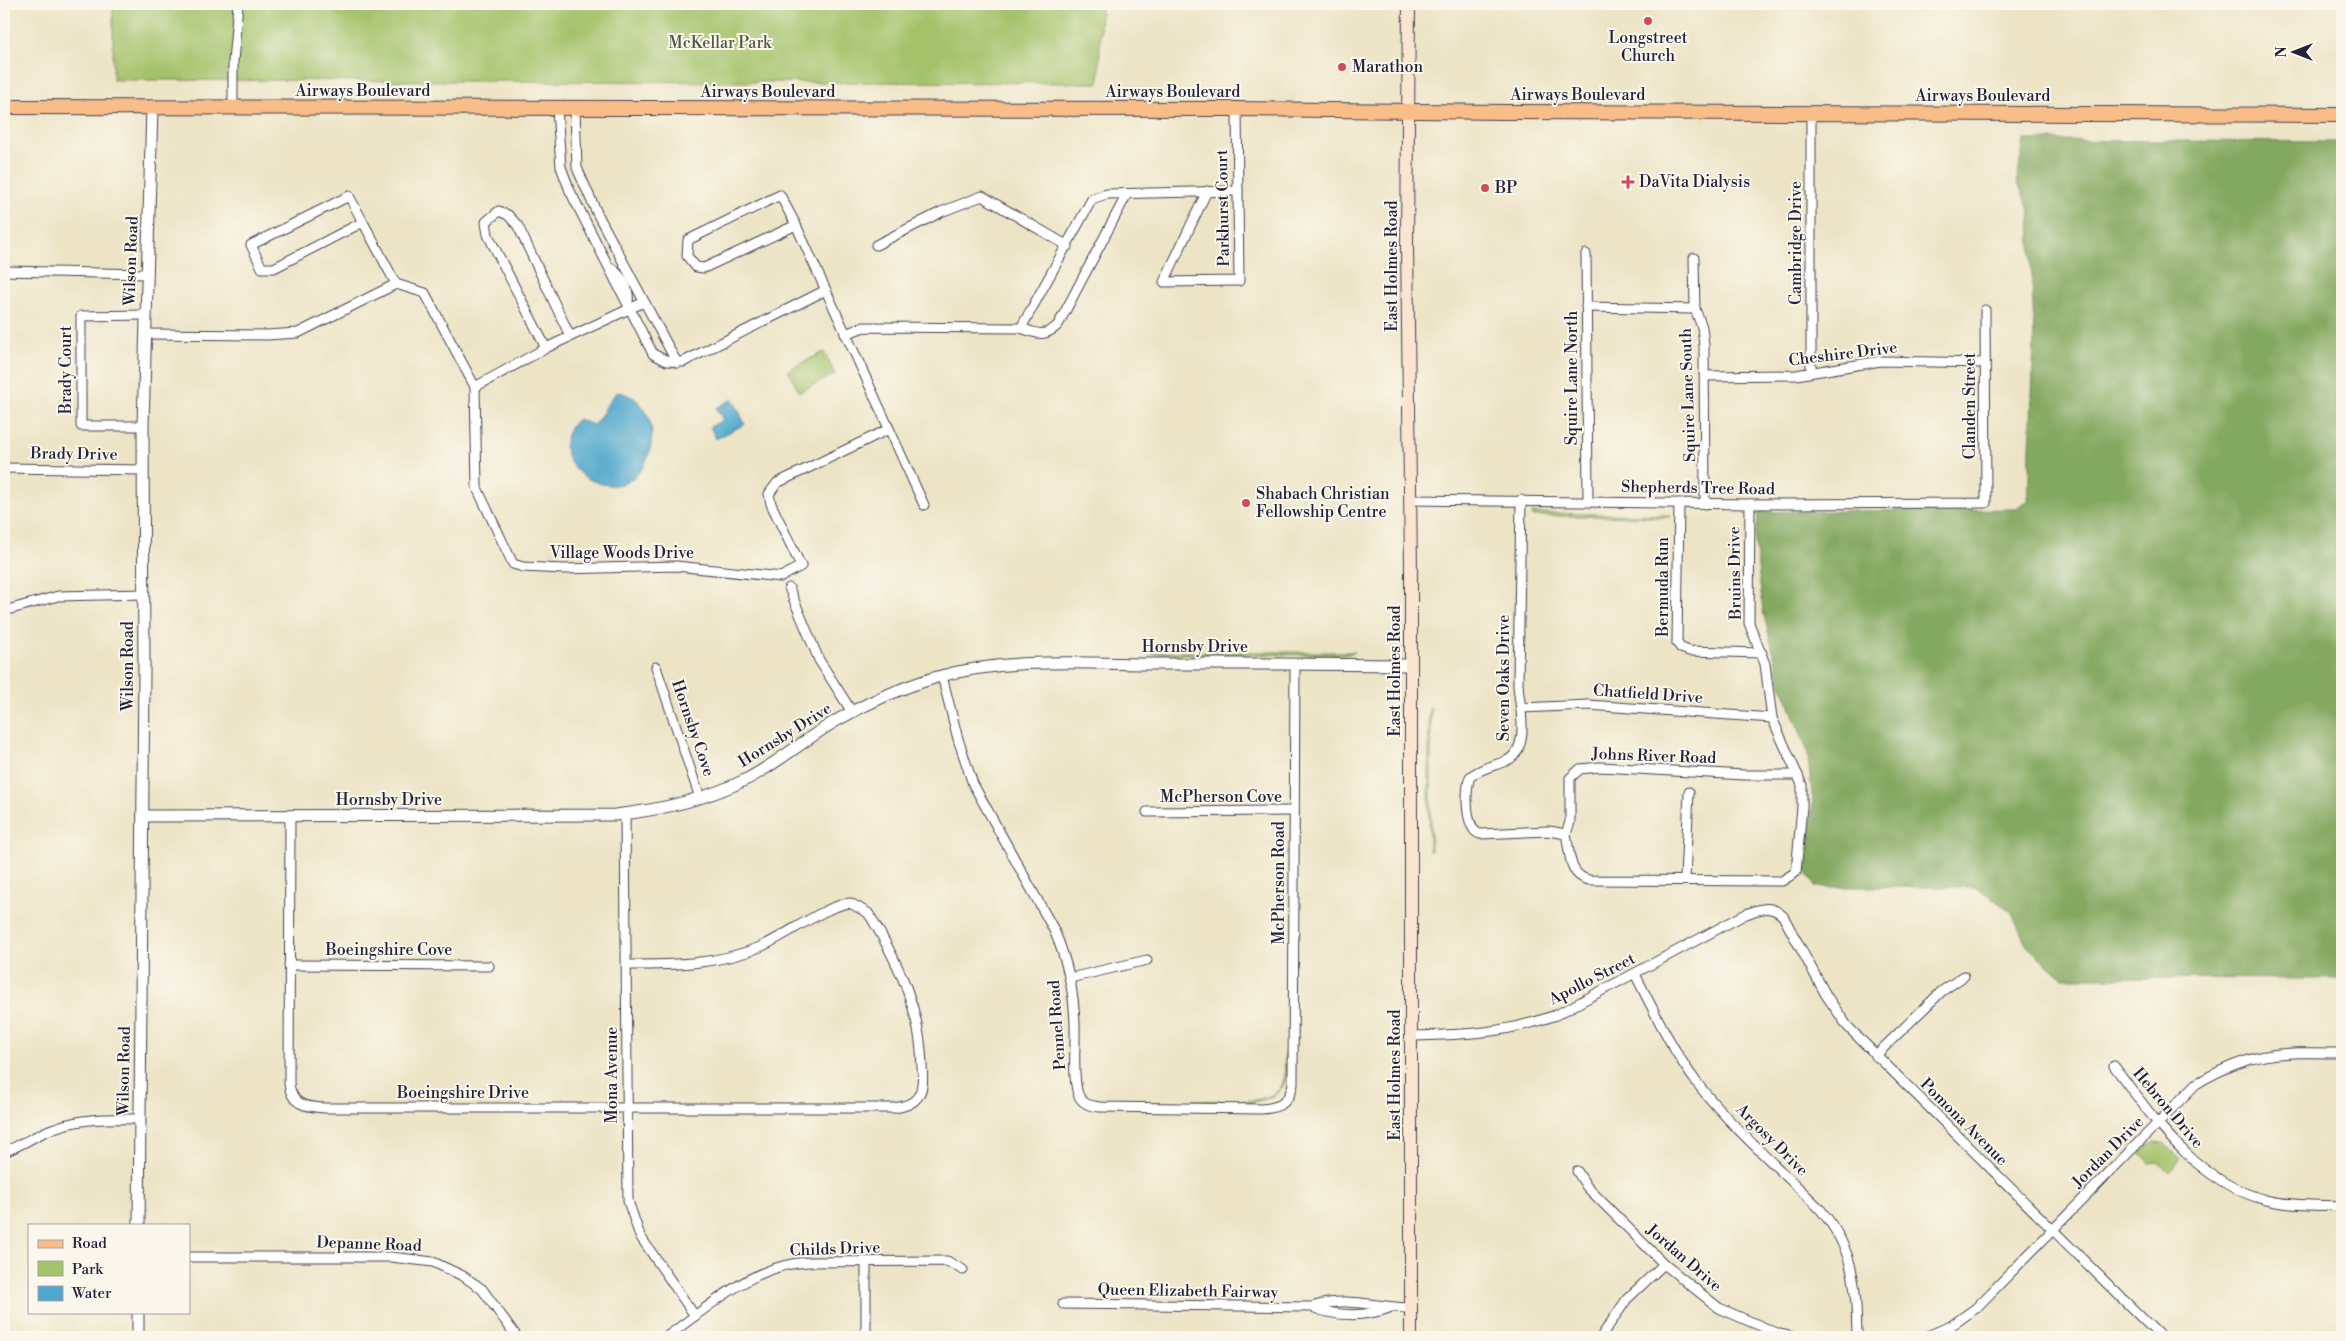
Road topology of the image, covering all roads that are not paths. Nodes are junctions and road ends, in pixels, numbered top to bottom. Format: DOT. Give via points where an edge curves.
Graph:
graph roads {
  1 [pos="238,4"];
  2 [pos="1409,4"];
  3 [pos="4,107"];
  4 [pos="152,108"];
  5 [pos="233,108"];
  6 [pos="557,109"];
  7 [pos="575,109"];
  8 [pos="1237,109"];
  9 [pos="1408,111"];
  10 [pos="1811,113"];
  11 [pos="2342,115"];
  12 [pos="1207,191"];
  13 [pos="1238,191"];
  14 [pos="1127,194"];
  15 [pos="363,222"];
  16 [pos="796,225"];
  17 [pos="876,245"];
  18 [pos="1068,246"];
  19 [pos="1586,254"];
  20 [pos="1694,258"];
  21 [pos="4,271"];
  22 [pos="147,274"];
  23 [pos="396,284"];
  24 [pos="826,290"];
  25 [pos="644,302"];
  26 [pos="629,306"];
  27 [pos="1586,307"];
  28 [pos="1694,309"];
  29 [pos="1985,310"];
  30 [pos="145,315"];
  31 [pos="1021,328"];
  32 [pos="145,334"];
  33 [pos="845,334"];
  34 [pos="570,336"];
  35 [pos="546,348"];
  36 [pos="677,362"];
  37 [pos="1985,363"];
  38 [pos="1811,372"];
  39 [pos="1705,376"];
  40 [pos="475,387"];
  41 [pos="143,426"];
  42 [pos="889,429"];
  43 [pos="4,468"];
  44 [pos="144,470"];
  45 [pos="1410,500"];
  46 [pos="1521,500"];
  47 [pos="1588,501"];
  48 [pos="1986,502"];
  49 [pos="1679,503"];
  50 [pos="924,504"];
  51 [pos="1705,504"];
  52 [pos="1750,504"];
  53 [pos="790,588"];
  54 [pos="144,594"];
  55 [pos="4,611"];
  56 [pos="1762,653"];
  57 [pos="1295,664"];
  58 [pos="1411,665"];
  59 [pos="656,667"];
  60 [pos="942,676"];
  61 [pos="1521,708"];
  62 [pos="852,712"];
  63 [pos="1772,718"];
  64 [pos="1798,775"];
  65 [pos="1689,792"];
  66 [pos="700,798"];
  67 [pos="1294,811"];
  68 [pos="1147,812"];
  69 [pos="625,814"];
  70 [pos="143,816"];
  71 [pos="290,816"];
  72 [pos="1566,834"];
  73 [pos="1796,872"];
  74 [pos="1685,879"];
  75 [pos="1772,908"];
  76 [pos="1147,960"];
  77 [pos="289,965"];
  78 [pos="627,965"];
  79 [pos="489,966"];
  80 [pos="1635,974"];
  81 [pos="1964,976"];
  82 [pos="1070,978"];
  83 [pos="1412,1036"];
  84 [pos="2342,1053"];
  85 [pos="1876,1056"];
  86 [pos="2114,1066"];
  87 [pos="1287,1102"];
  88 [pos="627,1109"];
  89 [pos="140,1119"];
  90 [pos="2157,1123"];
  91 [pos="4,1152"];
  92 [pos="1577,1171"];
  93 [pos="2342,1206"];
  94 [pos="139,1224"];
  95 [pos="2052,1230"];
  96 [pos="190,1257"];
  97 [pos="866,1262"];
  98 [pos="1664,1264"];
  99 [pos="964,1270"];
  100 [pos="1063,1304"];
  101 [pos="1411,1308"];
  102 [pos="138,1314"];
  103 [pos="695,1316"];
  104 [pos="138,1337"];
  105 [pos="517,1337"];
  106 [pos="666,1337"];
  107 [pos="866,1337"];
  108 [pos="1411,1337"];
  109 [pos="1601,1337"];
  110 [pos="1793,1337"];
  111 [pos="1857,1337"];
  112 [pos="1924,1337"];
  113 [pos="2159,1337"];
  1 -- 5 [label="street" via="232,62"];
  2 -- 9 [label="main road, East Holmes Road"];
  3 -- 4 [label="main road, Airways Boulevard"];
  4 -- 5 [label="main road, Airways Boulevard"];
  4 -- 22 [label="street, Wilson Road"];
  5 -- 6 [label="main road, Airways Boulevard"];
  6 -- 7 [label="main road, Airways Boulevard"];
  6 -- 26 [label="street" via="561,166 570,191"];
  7 -- 8 [label="main road, Airways Boulevard"];
  7 -- 25 [label="street" via="577,168"];
  8 -- 9 [label="main road, Airways Boulevard"];
  8 -- 13 [label="street, Parkhurst Court"];
  9 -- 10 [label="main road, Airways Boulevard"];
  9 -- 45 [label="main road, East Holmes Road"];
  10 -- 11 [label="main road, Airways Boulevard"];
  10 -- 38 [label="street, Cambridge Drive"];
  12 -- 13 [label="street"];
  12 -- 13 [label="street, Parkhurst Court" via="1164,282 1239,281"];
  12 -- 14 [label="street"];
  14 -- 18 [label="street" via="1107,194 1092,199"];
  14 -- 31 [label="street" via="1058,325 1048,334"];
  15 -- 15 [label="street" via="274,268 262,268 251,246 349,196"];
  15 -- 23 [label="street"];
  16 -- 16 [label="street" via="704,268 696,267 687,256 688,240 780,195"];
  16 -- 24 [label="street"];
  17 -- 18 [label="street" via="941,212 982,196"];
  18 -- 31 [label="street"];
  19 -- 27 [label="street, Squire Lane North"];
  20 -- 28 [label="street, Squire Lane South"];
  21 -- 22 [label="street"];
  22 -- 30 [label="street, Wilson Road"];
  23 -- 32 [label="street" via="298,333"];
  23 -- 40 [label="street" via="425,293"];
  24 -- 33 [label="street"];
  24 -- 36 [label="street" via="683,362"];
  25 -- 26 [label="street"];
  25 -- 36 [label="street"];
  26 -- 34 [label="street"];
  26 -- 36 [label="street" via="653,354 660,360"];
  27 -- 28 [label="street"];
  27 -- 47 [label="street, Squire Lane North"];
  28 -- 39 [label="street, Squire Lane South" via="1704,335"];
  29 -- 37 [label="street, Clanden Street"];
  30 -- 32 [label="street, Wilson Road"];
  30 -- 41 [label="street, Brady Court" via="80,316 80,426"];
  31 -- 33 [label="street" via="864,327"];
  32 -- 41 [label="street, Wilson Road"];
  33 -- 42 [label="street"];
  34 -- 35 [label="street"];
  34 -- 35 [label="street" via="518,226 499,211 486,222 488,235"];
  35 -- 40 [label="street"];
  37 -- 38 [label="street, Cheshire Drive" via="1881,361"];
  37 -- 48 [label="street, Clanden Street"];
  38 -- 39 [label="street, Cheshire Drive" via="1782,376"];
  39 -- 51 [label="street, Squire Lane South"];
  40 -- 42 [label="street, Village Woods Drive" via="477,488 513,564 523,567 676,566 781,577 801,566 771,504 770,494 777,483"];
  41 -- 44 [label="street, Wilson Road"];
  42 -- 50 [label="street"];
  43 -- 44 [label="street, Brady Drive"];
  44 -- 54 [label="street, Wilson Road"];
  45 -- 46 [label="street, Shepherds Tree Road"];
  45 -- 58 [label="main road, East Holmes Road"];
  46 -- 47 [label="street, Shepherds Tree Road"];
  46 -- 61 [label="street, Seven Oaks Drive" via="1518,684"];
  47 -- 49 [label="street, Shepherds Tree Road"];
  48 -- 52 [label="street, Shepherds Tree Road"];
  49 -- 51 [label="street, Shepherds Tree Road"];
  49 -- 56 [label="street, Bermuda Run" via="1677,643 1689,651"];
  51 -- 52 [label="street, Shepherds Tree Road"];
  52 -- 56 [label="street, Bruins Drive" via="1748,614 1752,633"];
  53 -- 62 [label="street" via="820,660"];
  54 -- 55 [label="street" via="58,596"];
  54 -- 70 [label="street, Wilson Road"];
  56 -- 63 [label="street, Bruins Drive"];
  57 -- 58 [label="street, Hornsby Drive"];
  57 -- 60 [label="street, Hornsby Drive" via="1023,664"];
  57 -- 67 [label="street, McPherson Road"];
  58 -- 83 [label="main road, East Holmes Road"];
  59 -- 66 [label="street, Hornsby Cove"];
  60 -- 62 [label="street, Hornsby Drive" via="881,697"];
  60 -- 82 [label="street, Pennel Road" via="973,784 1054,930"];
  61 -- 63 [label="street, Chatfield Drive" via="1588,704"];
  61 -- 72 [label="street, Seven Oaks Drive" via="1521,740 1516,753 1508,760 1470,777 1467,791 1470,826 1480,834 1549,831"];
  62 -- 66 [label="street, Hornsby Drive" via="748,778"];
  63 -- 64 [label="street, Bruins Drive"];
  64 -- 72 [label="street, Johns River Road" via="1745,776 1600,767 1580,769 1570,778 1570,822"];
  64 -- 73 [label="street, Bruins Drive" via="1802,785 1802,807"];
  65 -- 74 [label="street"];
  66 -- 69 [label="street, Hornsby Drive"];
  67 -- 68 [label="street, McPherson Cove"];
  67 -- 87 [label="street, McPherson Road" via="1294,1084"];
  69 -- 71 [label="street, Hornsby Drive" via="592,817"];
  69 -- 78 [label="street, Mona Avenue"];
  70 -- 71 [label="street, Hornsby Drive"];
  70 -- 89 [label="street, Wilson Road"];
  71 -- 77 [label="street, Boeingshire Drive"];
  72 -- 74 [label="street, Johns River Road" via="1574,871 1582,879"];
  73 -- 74 [label="street, Johns River Road" via="1782,881"];
  75 -- 80 [label="street, Apollo Street" via="1746,914"];
  75 -- 85 [label="street, Pomona Avenue" via="1783,916 1837,1013"];
  76 -- 82 [label="street"];
  77 -- 79 [label="street, Boeingshire Cove"];
  77 -- 88 [label="street, Boeingshire Drive" via="290,1089 300,1105 325,1108"];
  78 -- 88 [label="street, Mona Avenue"];
  78 -- 88 [label="street, Boeingshire Drive" via="713,961 760,946 837,906 850,903 868,913 892,954 916,1014 922,1081 916,1100 894,1108"];
  80 -- 83 [label="street, Apollo Street" via="1556,1015 1522,1026 1486,1034"];
  80 -- 111 [label="street, Argosy Drive" via="1674,1047 1697,1082 1834,1227 1853,1271 1857,1294"];
  81 -- 85 [label="street" via="1942,991"];
  82 -- 87 [label="street, Pennel Road" via="1075,1016 1076,1084 1086,1104 1133,1109 1261,1109"];
  83 -- 101 [label="main road, East Holmes Road"];
  84 -- 90 [label="street, Jordan Drive" via="2276,1053 2230,1066 2196,1084"];
  85 -- 95 [label="street, Pomona Avenue"];
  86 -- 90 [label="street, Hebron Drive"];
  88 -- 103 [label="street, Mona Avenue" via="627,1188 635,1225 654,1260"];
  89 -- 91 [label="street" via="93,1119 68,1124 48,1130"];
  89 -- 94 [label="street, Wilson Road"];
  90 -- 93 [label="street, Hebron Drive" via="2199,1166 2238,1190 2281,1203"];
  90 -- 95 [label="street, Jordan Drive"];
  92 -- 98 [label="street, Jordan Drive" via="1587,1187"];
  95 -- 112 [label="street, Jordan Drive" via="1970,1313"];
  95 -- 113 [label="street, Pomona Avenue"];
  96 -- 105 [label="street, Depanne Road" via="391,1257 433,1262 464,1276 482,1290"];
  97 -- 99 [label="street, Childs Drive" via="947,1261"];
  97 -- 103 [label="street, Childs Drive" via="801,1262 771,1269 747,1280"];
  97 -- 107 [label="street"];
  98 -- 109 [label="street" via="1628,1300"];
  98 -- 110 [label="street, Jordan Drive" via="1719,1308"];
  100 -- 101 [label="street, Queen Elizabeth Fairway" via="1312,1307 1327,1302"];
  101 -- 108 [label="main road, East Holmes Road"];
  102 -- 104 [label="street"];
  103 -- 106 [label="street, Childs Drive"];
}
